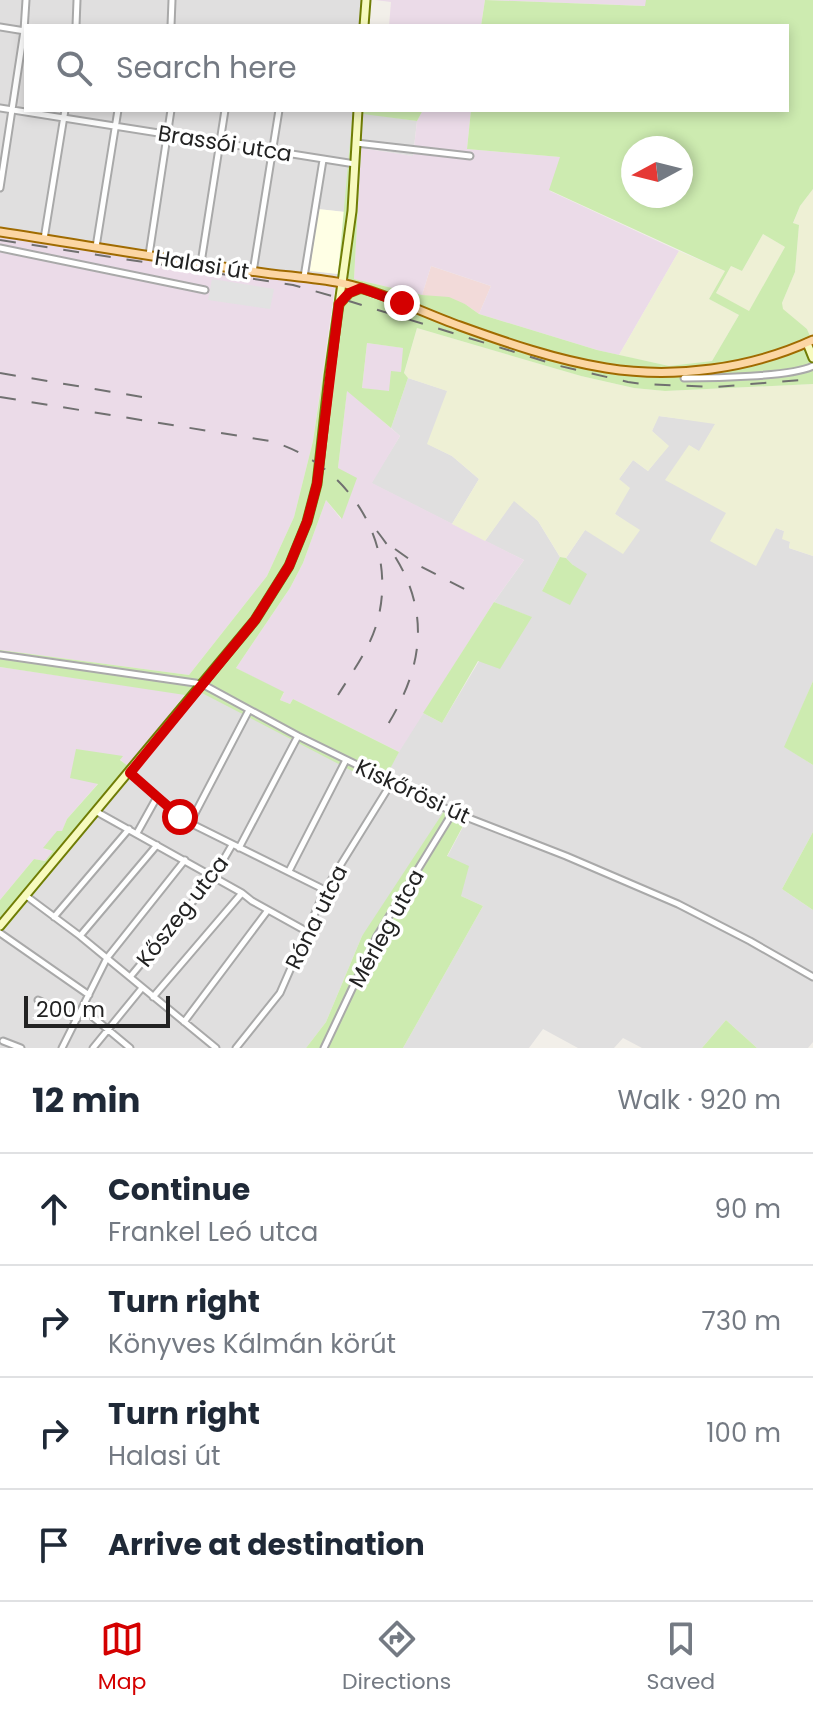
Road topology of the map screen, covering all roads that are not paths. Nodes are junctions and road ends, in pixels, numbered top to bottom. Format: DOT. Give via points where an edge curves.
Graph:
graph roads {
  1 [pos="26,0"];
  2 [pos="77,0"];
  3 [pos="172,0"];
  4 [pos="365,0"];
  5 [pos="25,24"];
  6 [pos="76,24"];
  7 [pos="171,24"];
  8 [pos="364,24"];
  9 [pos="0,27"];
  10 [pos="24,31"];
  11 [pos="24,37"];
  12 [pos="0,108"];
  13 [pos="12,110"];
  14 [pos="24,111"];
  15 [pos="38,112"];
  16 [pos="118,112"];
  17 [pos="171,112"];
  18 [pos="225,112"];
  19 [pos="279,112"];
  20 [pos="358,112"];
  21 [pos="64,114"];
  22 [pos="115,126"];
  23 [pos="167,134"];
  24 [pos="219,142"];
  25 [pos="355,143"];
  26 [pos="272,150"];
  27 [pos="470,156"];
  28 [pos="2,158"];
  29 [pos="323,160"];
  30 [pos="355,164"];
  31 [pos="0,188"];
  32 [pos="0,232"];
  33 [pos="44,239"];
  34 [pos="96,247"];
  35 [pos="0,248"];
  36 [pos="149,256"];
  37 [pos="201,263"];
  38 [pos="253,272"];
  39 [pos="304,278"];
  40 [pos="341,283"];
  41 [pos="361,288"];
  42 [pos="205,290"];
  43 [pos="339,304"];
  44 [pos="810,342"];
  45 [pos="813,358"];
  46 [pos="813,366"];
  47 [pos="684,378"];
  48 [pos="0,655"];
  49 [pos="202,684"];
  50 [pos="249,710"];
  51 [pos="298,736"];
  52 [pos="346,760"];
  53 [pos="130,773"];
  54 [pos="392,782"];
  55 [pos="157,797"];
  56 [pos="97,812"];
  57 [pos="453,812"];
  58 [pos="190,823"];
  59 [pos="129,829"];
  60 [pos="137,833"];
  61 [pos="157,845"];
  62 [pos="232,845"];
  63 [pos="239,848"];
  64 [pos="185,860"];
  65 [pos="289,871"];
  66 [pos="214,876"];
  67 [pos="325,890"];
  68 [pos="242,893"];
  69 [pos="25,895"];
  70 [pos="268,910"];
  71 [pos="54,917"];
  72 [pos="0,926"];
  73 [pos="306,931"];
  74 [pos="0,933"];
  75 [pos="80,936"];
  76 [pos="107,958"];
  77 [pos="130,977"];
  78 [pos="813,977"];
  79 [pos="142,988"];
  80 [pos="89,995"];
  81 [pos="153,997"];
  82 [pos="38,1000"];
  83 [pos="82,1008"];
  84 [pos="77,1019"];
  85 [pos="184,1022"];
  86 [pos="108,1030"];
  87 [pos="3,1041"];
  88 [pos="62,1047"];
  89 [pos="21,1048"];
  90 [pos="93,1048"];
  91 [pos="130,1048"];
  92 [pos="216,1048"];
  93 [pos="236,1048"];
  94 [pos="324,1048"];
  1 -- 5 [label="street"];
  2 -- 6 [label="street"];
  3 -- 7 [label="street"];
  4 -- 8 [label="street"];
  9 -- 10 [label="street"];
  11 -- 13 [label="street"];
  12 -- 13 [label="street, Brassói utca"];
  13 -- 14 [label="street, Brassói utca"];
  13 -- 28 [label="street"];
  15 -- 21 [label="street, Brassói utca"];
  16 -- 22 [label="street"];
  17 -- 23 [label="street"];
  18 -- 24 [label="street"];
  19 -- 26 [label="street"];
  20 -- 25 [label="street"];
  21 -- 22 [label="street, Brassói utca"];
  21 -- 33 [label="street"];
  22 -- 23 [label="street, Brassói utca"];
  22 -- 34 [label="street"];
  23 -- 24 [label="street, Brassói utca"];
  23 -- 36 [label="street"];
  24 -- 26 [label="street, Brassói utca"];
  24 -- 37 [label="street"];
  25 -- 27 [label="street"];
  25 -- 30 [label="street"];
  26 -- 29 [label="street, Brassói utca"];
  26 -- 38 [label="street"];
  28 -- 31 [label="street"];
  29 -- 30 [label="street, Brassói utca"];
  29 -- 39 [label="street"];
  30 -- 40 [label="street"];
  32 -- 33 [label="main road, Halasi út"];
  33 -- 34 [label="main road, Halasi út"];
  34 -- 36 [label="main road, Halasi út"];
  35 -- 42 [label="street"];
  36 -- 37 [label="main road, Halasi út"];
  37 -- 38 [label="main road, Halasi út"];
  38 -- 39 [label="main road, Halasi út"];
  39 -- 40 [label="main road, Halasi út"];
  40 -- 41 [label="main road, Halasi út"];
  40 -- 43 [label="street"];
  41 -- 43 [label="main road"];
  41 -- 44 [label="main road, Halasi út" via="541,353 608,368 711,369"];
  43 -- 49 [label="street" via="307,522 270,599"];
  44 -- 45 [label="street"];
  46 -- 47 [label="street"];
  48 -- 49 [label="street, Kiskőrösi út"];
  49 -- 50 [label="street, Kiskőrösi út"];
  49 -- 53 [label="street"];
  50 -- 51 [label="street, Kiskőrösi út"];
  50 -- 58 [label="street"];
  51 -- 52 [label="street, Kiskőrösi út"];
  51 -- 63 [label="street"];
  52 -- 54 [label="street, Kiskőrösi út"];
  52 -- 65 [label="street"];
  53 -- 55 [label="street"];
  53 -- 56 [label="street"];
  54 -- 57 [label="street, Kiskőrösi út"];
  54 -- 67 [label="street, Róna utca"];
  55 -- 58 [label="street"];
  55 -- 60 [label="street"];
  56 -- 59 [label="street"];
  56 -- 69 [label="street"];
  57 -- 78 [label="street, Kiskőrösi út" via="678,904"];
  57 -- 94 [label="street, Mérleg utca" via="377,936"];
  58 -- 62 [label="street"];
  59 -- 60 [label="street"];
  59 -- 71 [label="street"];
  60 -- 61 [label="street"];
  61 -- 64 [label="street"];
  61 -- 75 [label="street"];
  62 -- 63 [label="street"];
  62 -- 66 [label="street, Kőszeg utca"];
  63 -- 65 [label="street"];
  64 -- 66 [label="street"];
  64 -- 76 [label="street"];
  65 -- 67 [label="street"];
  66 -- 68 [label="street"];
  66 -- 77 [label="street, Kőszeg utca"];
  67 -- 73 [label="street, Róna utca"];
  68 -- 70 [label="street"];
  68 -- 81 [label="street"];
  69 -- 71 [label="street"];
  69 -- 72 [label="street"];
  70 -- 73 [label="street"];
  70 -- 85 [label="street"];
  71 -- 75 [label="street"];
  73 -- 93 [label="street, Róna utca" via="280,993"];
  74 -- 80 [label="street"];
  75 -- 76 [label="street"];
  76 -- 77 [label="street"];
  76 -- 80 [label="street"];
  77 -- 79 [label="street"];
  79 -- 81 [label="street"];
  79 -- 86 [label="street"];
  80 -- 83 [label="street"];
  81 -- 85 [label="street"];
  82 -- 84 [label="street"];
  83 -- 84 [label="street"];
  83 -- 86 [label="street"];
  84 -- 88 [label="street"];
  85 -- 92 [label="street"];
  86 -- 90 [label="street"];
  86 -- 91 [label="street"];
  87 -- 89 [label="street"];
}
